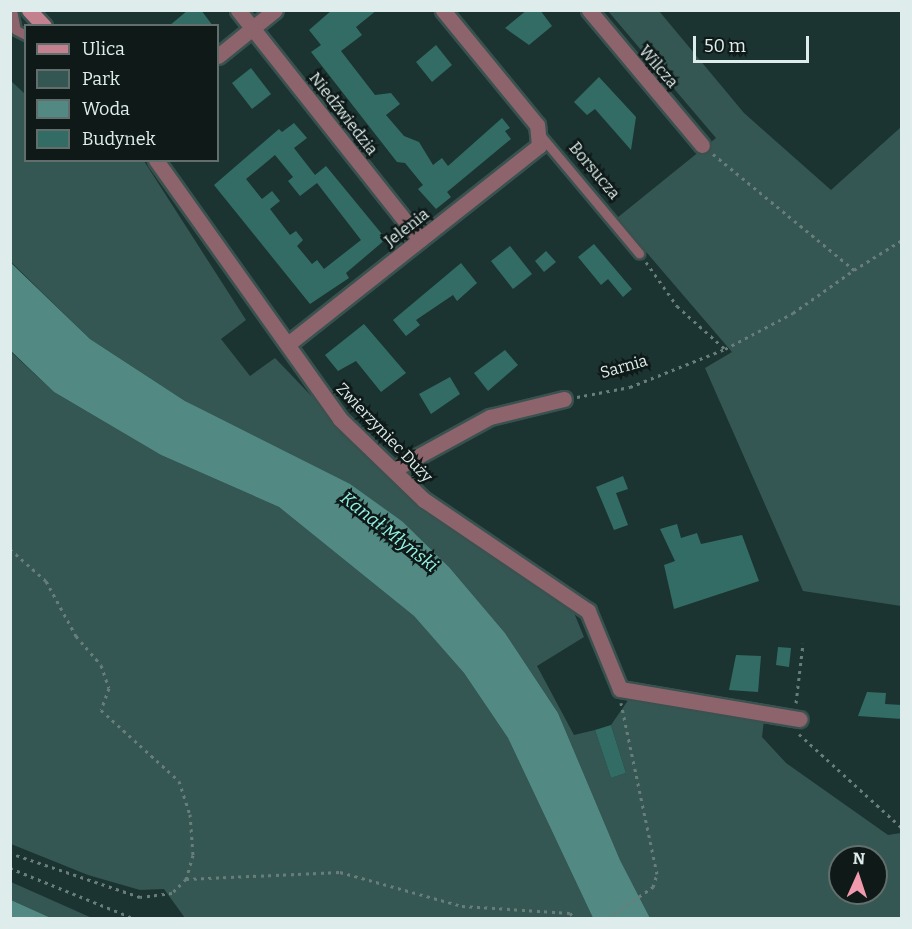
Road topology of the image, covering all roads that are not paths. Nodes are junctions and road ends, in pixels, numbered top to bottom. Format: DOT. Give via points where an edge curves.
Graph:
graph roads {
  1 [pos="12,10"];
  2 [pos="29,10"];
  3 [pos="238,10"];
  4 [pos="275,10"];
  5 [pos="443,10"];
  6 [pos="589,10"];
  7 [pos="42,24"];
  8 [pos="252,28"];
  9 [pos="24,34"];
  10 [pos="219,55"];
  11 [pos="541,136"];
  12 [pos="702,145"];
  13 [pos="157,162"];
  14 [pos="420,240"];
  15 [pos="639,253"];
  16 [pos="288,344"];
  17 [pos="564,399"];
  18 [pos="393,470"];
  19 [pos="797,719"];
  1 -- 9 [label="lane" via="16,30"];
  2 -- 7 [label="street"];
  3 -- 8 [label="street, Niedźwiedzia"];
  4 -- 8 [label="street"];
  5 -- 11 [label="street, Borsucza"];
  6 -- 12 [label="street, Wilcza"];
  8 -- 10 [label="street"];
  8 -- 14 [label="street, Niedźwiedzia"];
  11 -- 14 [label="street, Jelenia" via="531,155"];
  11 -- 15 [label="lane, Borsucza"];
  13 -- 16 [label="street, Zwierzyniec Duży"];
  14 -- 16 [label="street, Jelenia"];
  16 -- 18 [label="street, Zwierzyniec Duży" via="340,419"];
  17 -- 18 [label="street" via="490,417"];
  18 -- 19 [label="street, Zwierzyniec Duży" via="460,528 564,590 588,611 620,688"];
}
